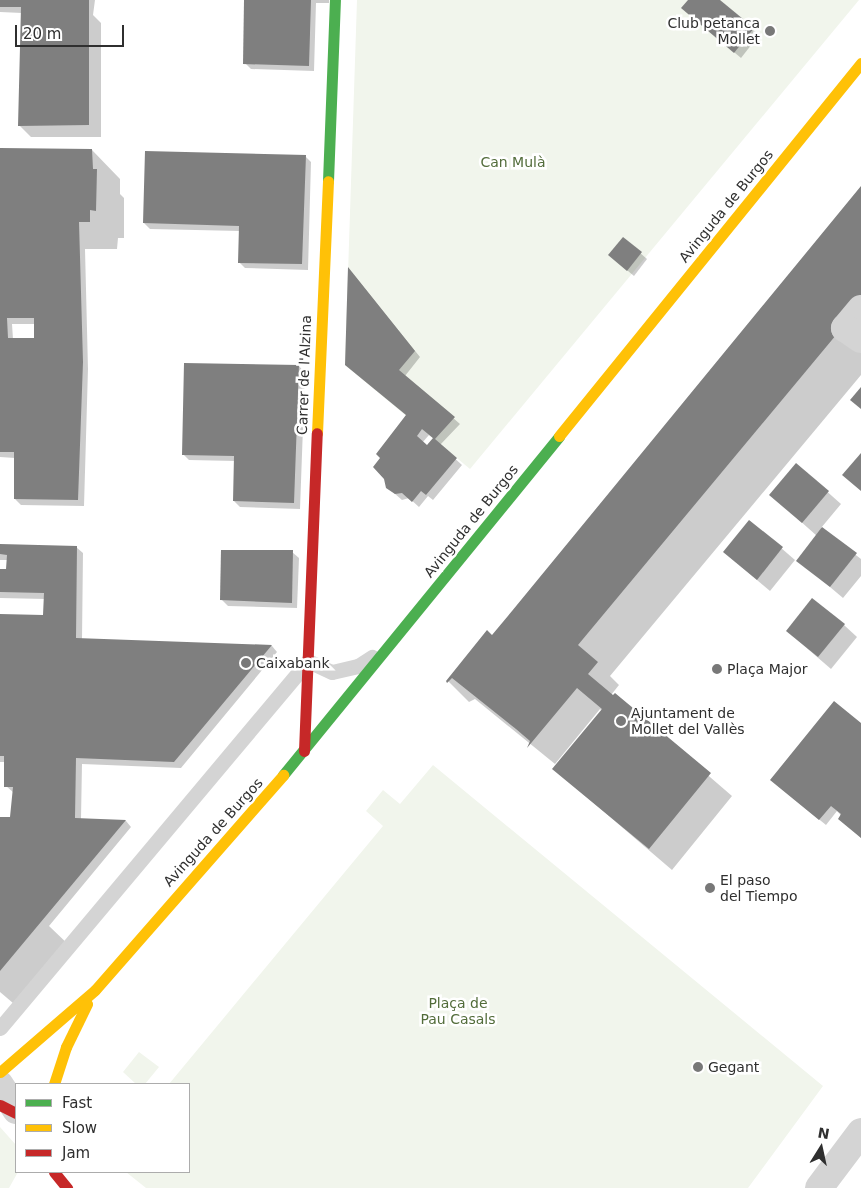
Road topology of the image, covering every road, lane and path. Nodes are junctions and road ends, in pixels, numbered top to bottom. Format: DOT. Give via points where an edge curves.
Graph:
graph roads {
  1 [pos="335,0"];
  2 [pos="861,63"];
  3 [pos="861,309"];
  4 [pos="861,339"];
  5 [pos="386,649"];
  6 [pos="308,661"];
  7 [pos="304,751"];
  8 [pos="95,990"];
  9 [pos="0,1028"];
  10 [pos="0,1072"];
  11 [pos="54,1083"];
  12 [pos="0,1085"];
  13 [pos="0,1105"];
  14 [pos="15,1110"];
  15 [pos="15,1112"];
  16 [pos="861,1132"];
  17 [pos="55,1173"];
  18 [pos="67,1188"];
  19 [pos="819,1188"];
  1 -- 6 [label="street, Carrer de l'Alzina"];
  2 -- 5 [label="street, Avinguda de Burgos"];
  3 -- 4 [label="street" via="845,328"];
  5 -- 6 [label="lane" via="358,666 332,672"];
  5 -- 7 [label="street, Avinguda de Burgos"];
  6 -- 7 [label="street, Carrer de l'Alzina"];
  6 -- 9 [label="lane"];
  7 -- 8 [label="street, Avinguda de Burgos"];
  8 -- 10 [label="street, Avinguda de Burgos"];
  8 -- 11 [label="street, Avinguda de Burgos" via="66,1047"];
  12 -- 14 [label="street"];
  13 -- 15 [label="street"];
  16 -- 19 [label="street"];
  17 -- 18 [label="street"];
}
